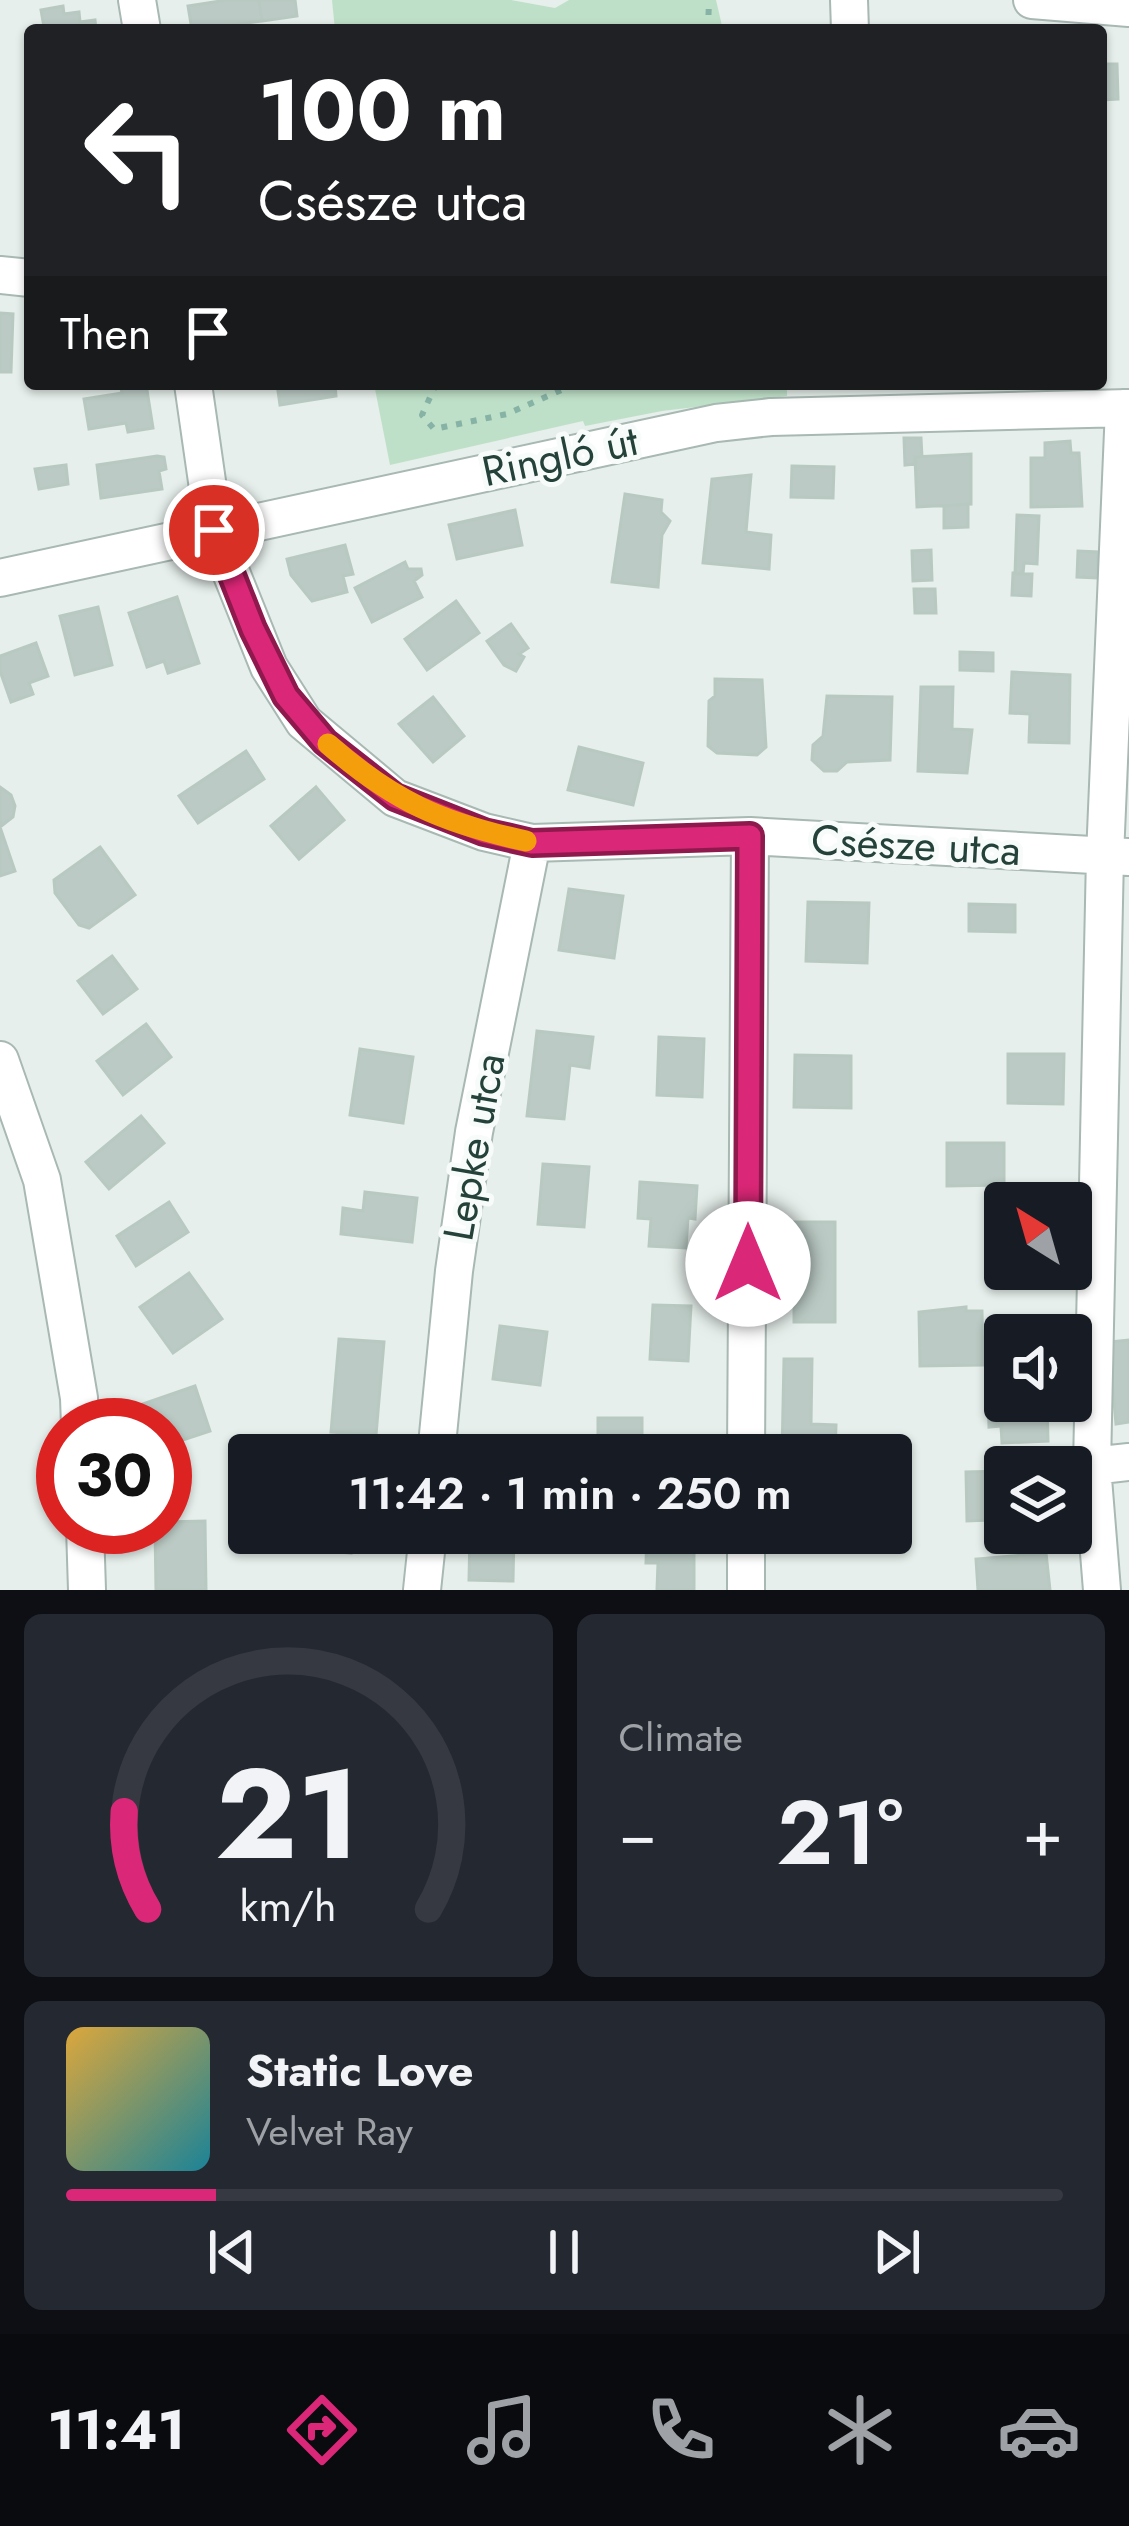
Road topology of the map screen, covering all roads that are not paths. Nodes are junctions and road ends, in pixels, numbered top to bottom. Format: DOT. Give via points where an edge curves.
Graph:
graph roads {
  1 [pos="1032,0"];
  2 [pos="1129,8"];
  3 [pos="194,390"];
  4 [pos="1127,408"];
  5 [pos="214,530"];
  6 [pos="0,578"];
  7 [pos="750,836"];
  8 [pos="532,843"];
  9 [pos="1117,857"];
  10 [pos="0,1060"];
  11 [pos="79,1398"];
  12 [pos="438,1434"];
  13 [pos="746,1434"];
  14 [pos="1129,1462"];
  15 [pos="1092,1466"];
  16 [pos="86,1554"];
  17 [pos="426,1554"];
  18 [pos="746,1554"];
  19 [pos="87,1590"];
  20 [pos="422,1590"];
  21 [pos="746,1590"];
  22 [pos="1102,1590"];
  1 -- 2 [label="street"];
  3 -- 5 [label="street, Csésze utca"];
  4 -- 5 [label="street, Ringló út" via="716,423"];
  4 -- 9 [label="street"];
  5 -- 6 [label="street, Ringló út"];
  5 -- 8 [label="street, Csésze utca" via="269,667 304,722 395,797"];
  7 -- 8 [label="street, Csésze utca"];
  7 -- 9 [label="street, Csésze utca"];
  7 -- 13 [label="street"];
  8 -- 12 [label="street, Lepke utca" via="474,1132"];
  9 -- 15 [label="street"];
  10 -- 11 [label="street" via="42,1180"];
  14 -- 15 [label="street"];
  15 -- 22 [label="street"];
  16 -- 19 [label="street"];
  17 -- 20 [label="street"];
  18 -- 21 [label="street"];
}
